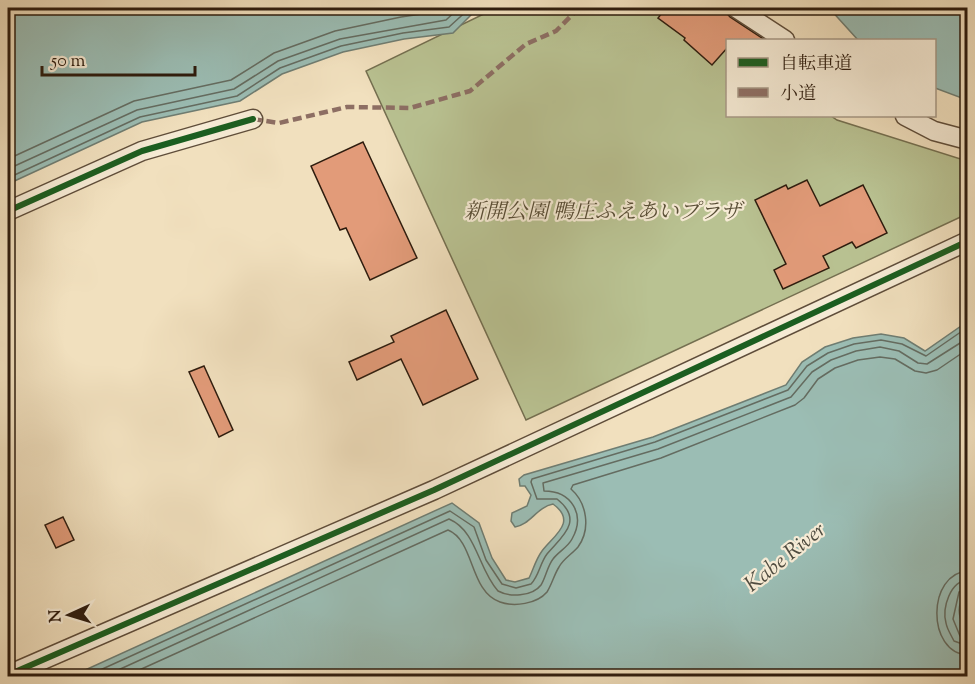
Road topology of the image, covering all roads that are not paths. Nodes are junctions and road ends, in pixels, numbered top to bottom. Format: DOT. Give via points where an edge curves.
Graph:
graph roads {
  1 [pos="736,8"];
  2 [pos="783,39"];
  3 [pos="907,117"];
  4 [pos="253,119"];
  5 [pos="968,140"];
  6 [pos="8,211"];
  7 [pos="968,241"];
  8 [pos="8,675"];
  1 -- 2 [label="street"];
  3 -- 5 [label="street" via="934,131"];
  4 -- 6 [label="street" via="142,151"];
  7 -- 8 [label="street" via="434,490"];
}
